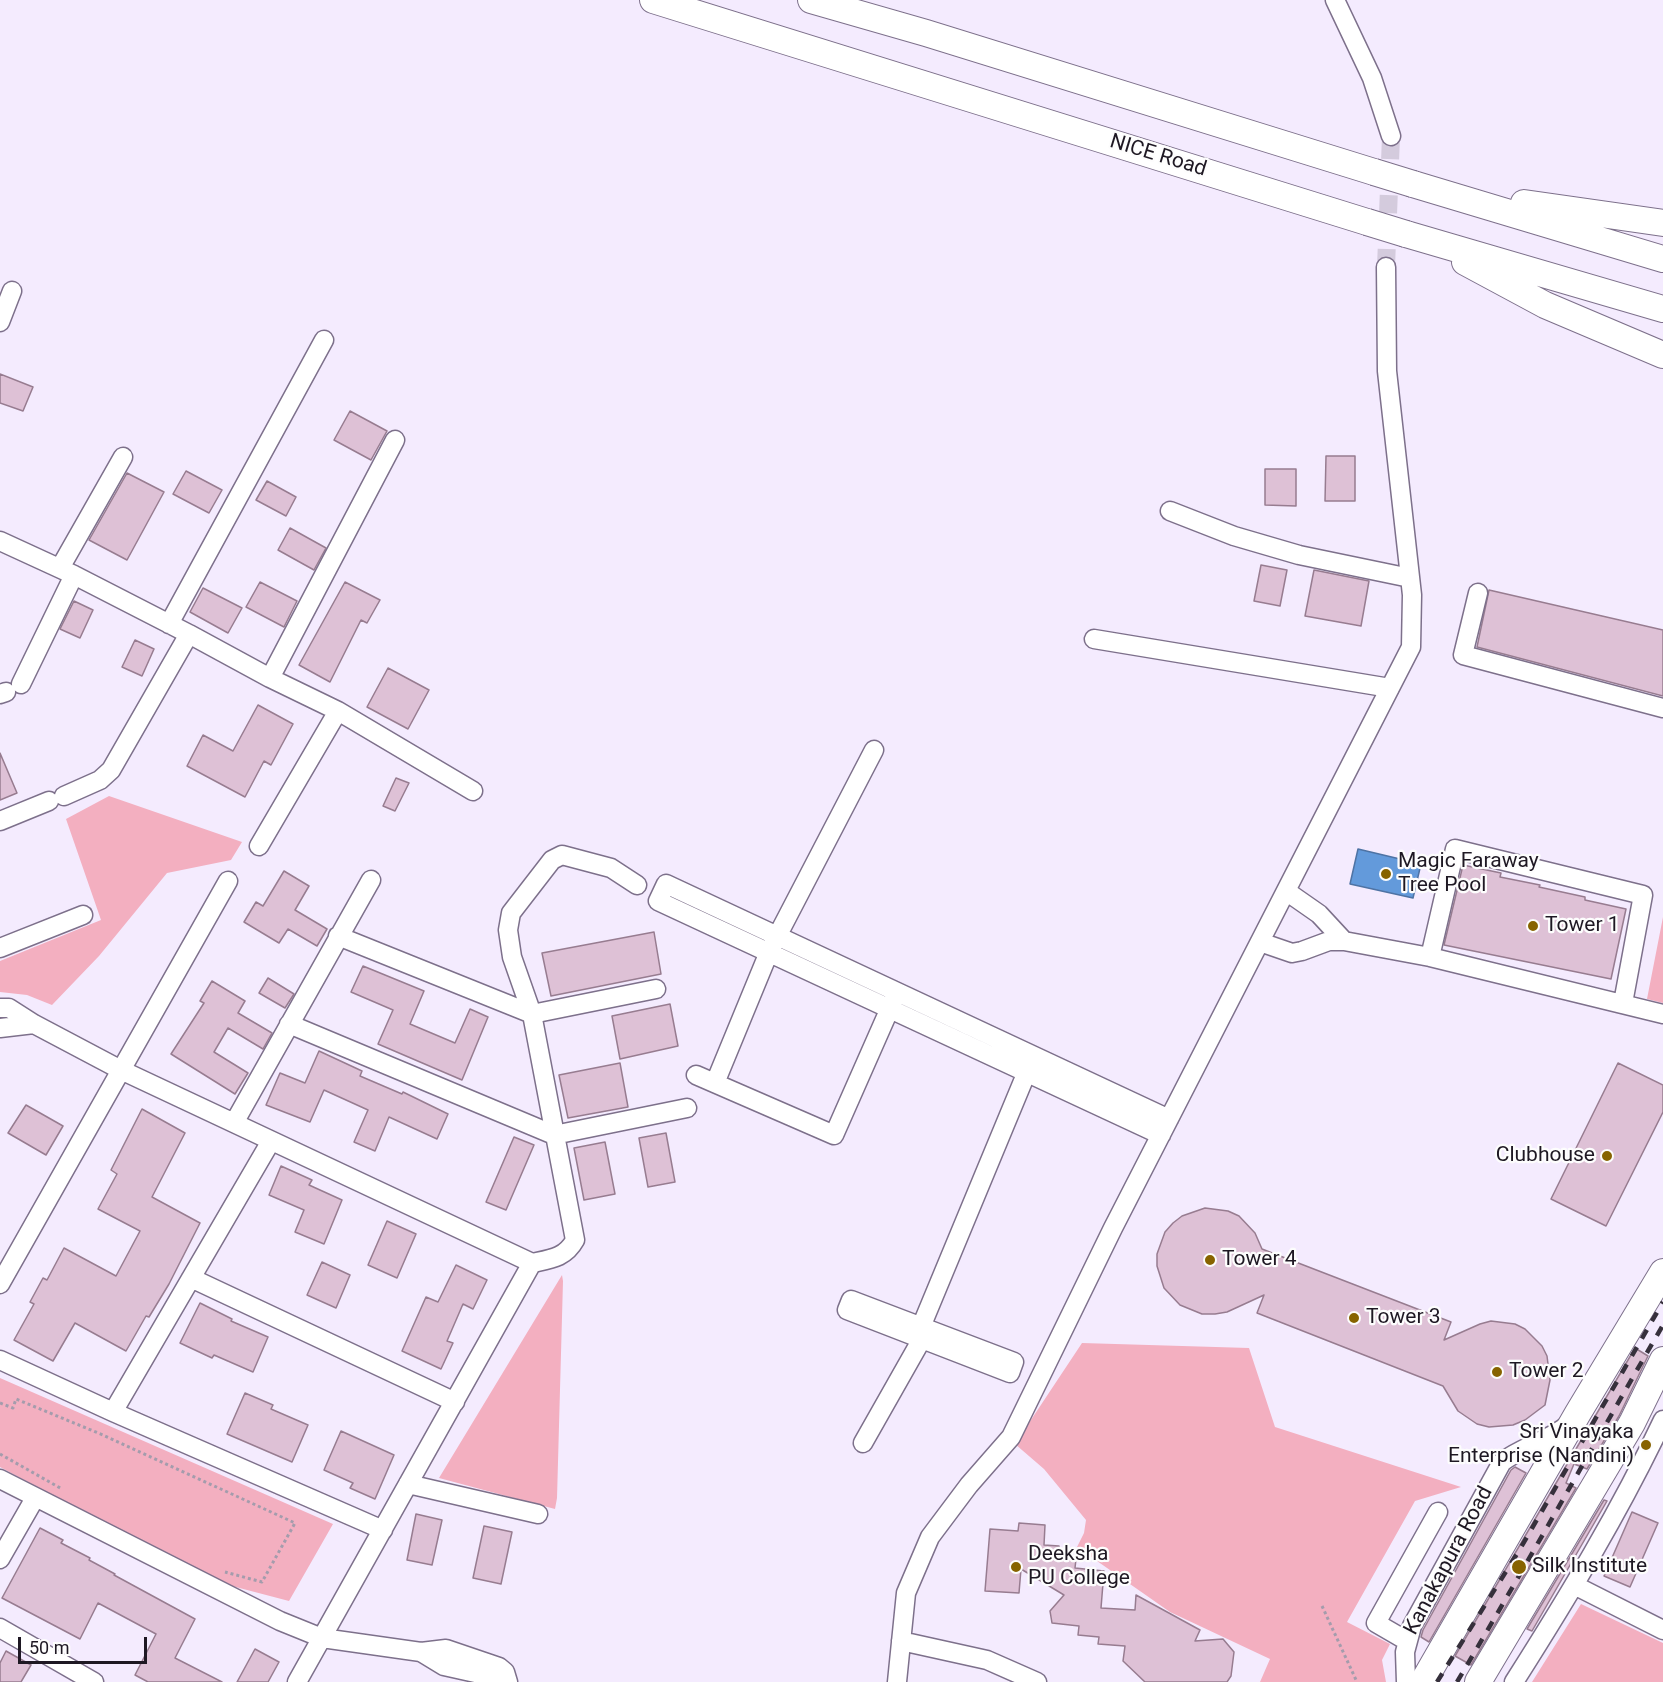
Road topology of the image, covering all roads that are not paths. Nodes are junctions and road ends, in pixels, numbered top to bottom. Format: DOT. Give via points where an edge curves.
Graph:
graph roads {
  1 [pos="653,0"];
  2 [pos="811,0"];
  3 [pos="1335,0"];
  4 [pos="1391,136"];
  5 [pos="1423,187"];
  6 [pos="1663,223"];
  7 [pos="1414,237"];
  8 [pos="1663,259"];
  9 [pos="1386,267"];
  10 [pos="12,291"];
  11 [pos="1663,309"];
  12 [pos="0,322"];
  13 [pos="324,340"];
  14 [pos="1663,354"];
  15 [pos="395,440"];
  16 [pos="123,457"];
  17 [pos="1170,511"];
  18 [pos="0,541"];
  19 [pos="67,572"];
  20 [pos="1410,578"];
  21 [pos="1478,593"];
  22 [pos="169,624"];
  23 [pos="189,633"];
  24 [pos="1094,639"];
  25 [pos="270,678"];
  26 [pos="1390,688"];
  27 [pos="9,690"];
  28 [pos="1663,708"];
  29 [pos="338,711"];
  30 [pos="874,750"];
  31 [pos="473,791"];
  32 [pos="0,821"];
  33 [pos="259,846"];
  34 [pos="371,880"];
  35 [pos="228,881"];
  36 [pos="637,885"];
  37 [pos="1286,891"];
  38 [pos="83,915"];
  39 [pos="338,936"];
  40 [pos="1344,941"];
  41 [pos="1260,942"];
  42 [pos="773,944"];
  43 [pos="0,948"];
  44 [pos="1430,957"];
  45 [pos="656,989"];
  46 [pos="894,1000"];
  47 [pos="1623,1003"];
  48 [pos="0,1008"];
  49 [pos="532,1014"];
  50 [pos="1663,1014"];
  51 [pos="34,1024"];
  52 [pos="289,1024"];
  53 [pos="0,1028"];
  54 [pos="1030,1064"];
  55 [pos="121,1070"];
  56 [pos="696,1075"];
  57 [pos="715,1083"];
  58 [pos="687,1108"];
  59 [pos="234,1123"];
  60 [pos="1165,1127"];
  61 [pos="554,1136"];
  62 [pos="271,1141"];
  63 [pos="532,1263"];
  64 [pos="1663,1272"];
  65 [pos="191,1278"];
  66 [pos="0,1284"];
  67 [pos="0,1360"];
  68 [pos="1663,1360"];
  69 [pos="1658,1388"];
  70 [pos="454,1402"];
  71 [pos="113,1412"];
  72 [pos="1578,1413"];
  73 [pos="1632,1423"];
  74 [pos="1661,1430"];
  75 [pos="863,1443"];
  76 [pos="0,1479"];
  77 [pos="408,1484"];
  78 [pos="35,1498"];
  79 [pos="1438,1512"];
  80 [pos="538,1514"];
  81 [pos="383,1530"];
  82 [pos="0,1559"];
  83 [pos="1574,1586"];
  84 [pos="0,1628"];
  85 [pos="1663,1630"];
  86 [pos="322,1638"];
  87 [pos="901,1641"];
  88 [pos="1407,1641"];
  89 [pos="420,1652"];
  90 [pos="94,1682"];
  91 [pos="297,1682"];
  92 [pos="491,1682"];
  93 [pos="508,1682"];
  94 [pos="897,1682"];
  95 [pos="1037,1682"];
  96 [pos="1406,1682"];
  97 [pos="1423,1682"];
  98 [pos="1478,1682"];
  99 [pos="1514,1682"];
  1 -- 7 [label="highway, NICE Road, bridge"];
  2 -- 5 [label="highway, bridge"];
  3 -- 4 [label="street" via="1372,78"];
  5 -- 6 [label="highway"];
  5 -- 8 [label="highway"];
  7 -- 11 [label="highway, NICE Road"];
  7 -- 14 [label="highway" via="1545,305"];
  9 -- 20 [label="street" via="1387,371"];
  10 -- 12 [label="street"];
  13 -- 22 [label="street"];
  15 -- 25 [label="street"];
  16 -- 19 [label="street"];
  17 -- 20 [label="street" via="1234,536 1299,555"];
  18 -- 19 [label="street"];
  19 -- 22 [label="street"];
  19 -- 27 [label="street"];
  20 -- 26 [label="street" via="1411,647"];
  21 -- 28 [label="street" via="1463,655"];
  22 -- 23 [label="street"];
  23 -- 25 [label="street"];
  23 -- 32 [label="street" via="111,770 100,780"];
  24 -- 26 [label="street"];
  25 -- 29 [label="street"];
  26 -- 37 [label="street"];
  29 -- 31 [label="street"];
  29 -- 33 [label="street"];
  30 -- 42 [label="street"];
  34 -- 39 [label="street"];
  35 -- 55 [label="street"];
  36 -- 49 [label="street" via="611,868 562,855 552,860 511,913 508,930"];
  37 -- 40 [label="street" via="1319,914"];
  37 -- 41 [label="street"];
  38 -- 43 [label="street"];
  39 -- 49 [label="street"];
  39 -- 52 [label="street"];
  40 -- 41 [label="street" via="1329,941 1292,953"];
  40 -- 44 [label="street"];
  41 -- 60 [label="street"];
  42 -- 42 [label="street" via="658,901 666,884"];
  42 -- 46 [label="street"];
  42 -- 57 [label="street"];
  44 -- 47 [label="street"];
  44 -- 47 [label="street" via="1455,849 1643,895"];
  45 -- 49 [label="street"];
  46 -- 54 [label="street"];
  46 -- 57 [label="street" via="834,1135"];
  47 -- 50 [label="street"];
  48 -- 51 [label="street" via="9,1008"];
  49 -- 61 [label="street"];
  51 -- 53 [label="street"];
  51 -- 55 [label="street"];
  52 -- 59 [label="street"];
  52 -- 61 [label="street"];
  54 -- 60 [label="street"];
  54 -- 75 [label="street" via="923,1332"];
  55 -- 59 [label="street"];
  55 -- 66 [label="street"];
  56 -- 57 [label="street"];
  58 -- 61 [label="street"];
  59 -- 62 [label="street"];
  60 -- 87 [label="street" via="1011,1437 930,1537 906,1593"];
  61 -- 63 [label="street" via="575,1240 569,1251"];
  62 -- 63 [label="street"];
  62 -- 65 [label="street"];
  63 -- 70 [label="street"];
  64 -- 72 [label="highway, Kanakapura Road"];
  65 -- 70 [label="street"];
  65 -- 71 [label="street"];
  67 -- 71 [label="street"];
  68 -- 69 [label="highway"];
  69 -- 73 [label="highway"];
  70 -- 77 [label="street"];
  71 -- 81 [label="street"];
  72 -- 88 [label="street, Kanakapura Road" via="1550,1437 1502,1462"];
  72 -- 97 [label="highway, Kanakapura Road"];
  73 -- 74 [label="street"];
  73 -- 98 [label="highway"];
  74 -- 83 [label="street"];
  76 -- 78 [label="street"];
  77 -- 80 [label="street"];
  77 -- 81 [label="street"];
  78 -- 82 [label="street"];
  78 -- 86 [label="street" via="280,1621"];
  79 -- 88 [label="street" via="1376,1623"];
  81 -- 86 [label="street"];
  83 -- 85 [label="street"];
  83 -- 99 [label="street"];
  84 -- 90 [label="street"];
  86 -- 89 [label="street"];
  86 -- 91 [label="street"];
  87 -- 94 [label="street"];
  87 -- 95 [label="street" via="987,1660"];
  88 -- 96 [label="street, Kanakapura Road"];
  89 -- 92 [label="street" via="444,1666 480,1674"];
  89 -- 93 [label="street" via="446,1649 499,1667"];
}
